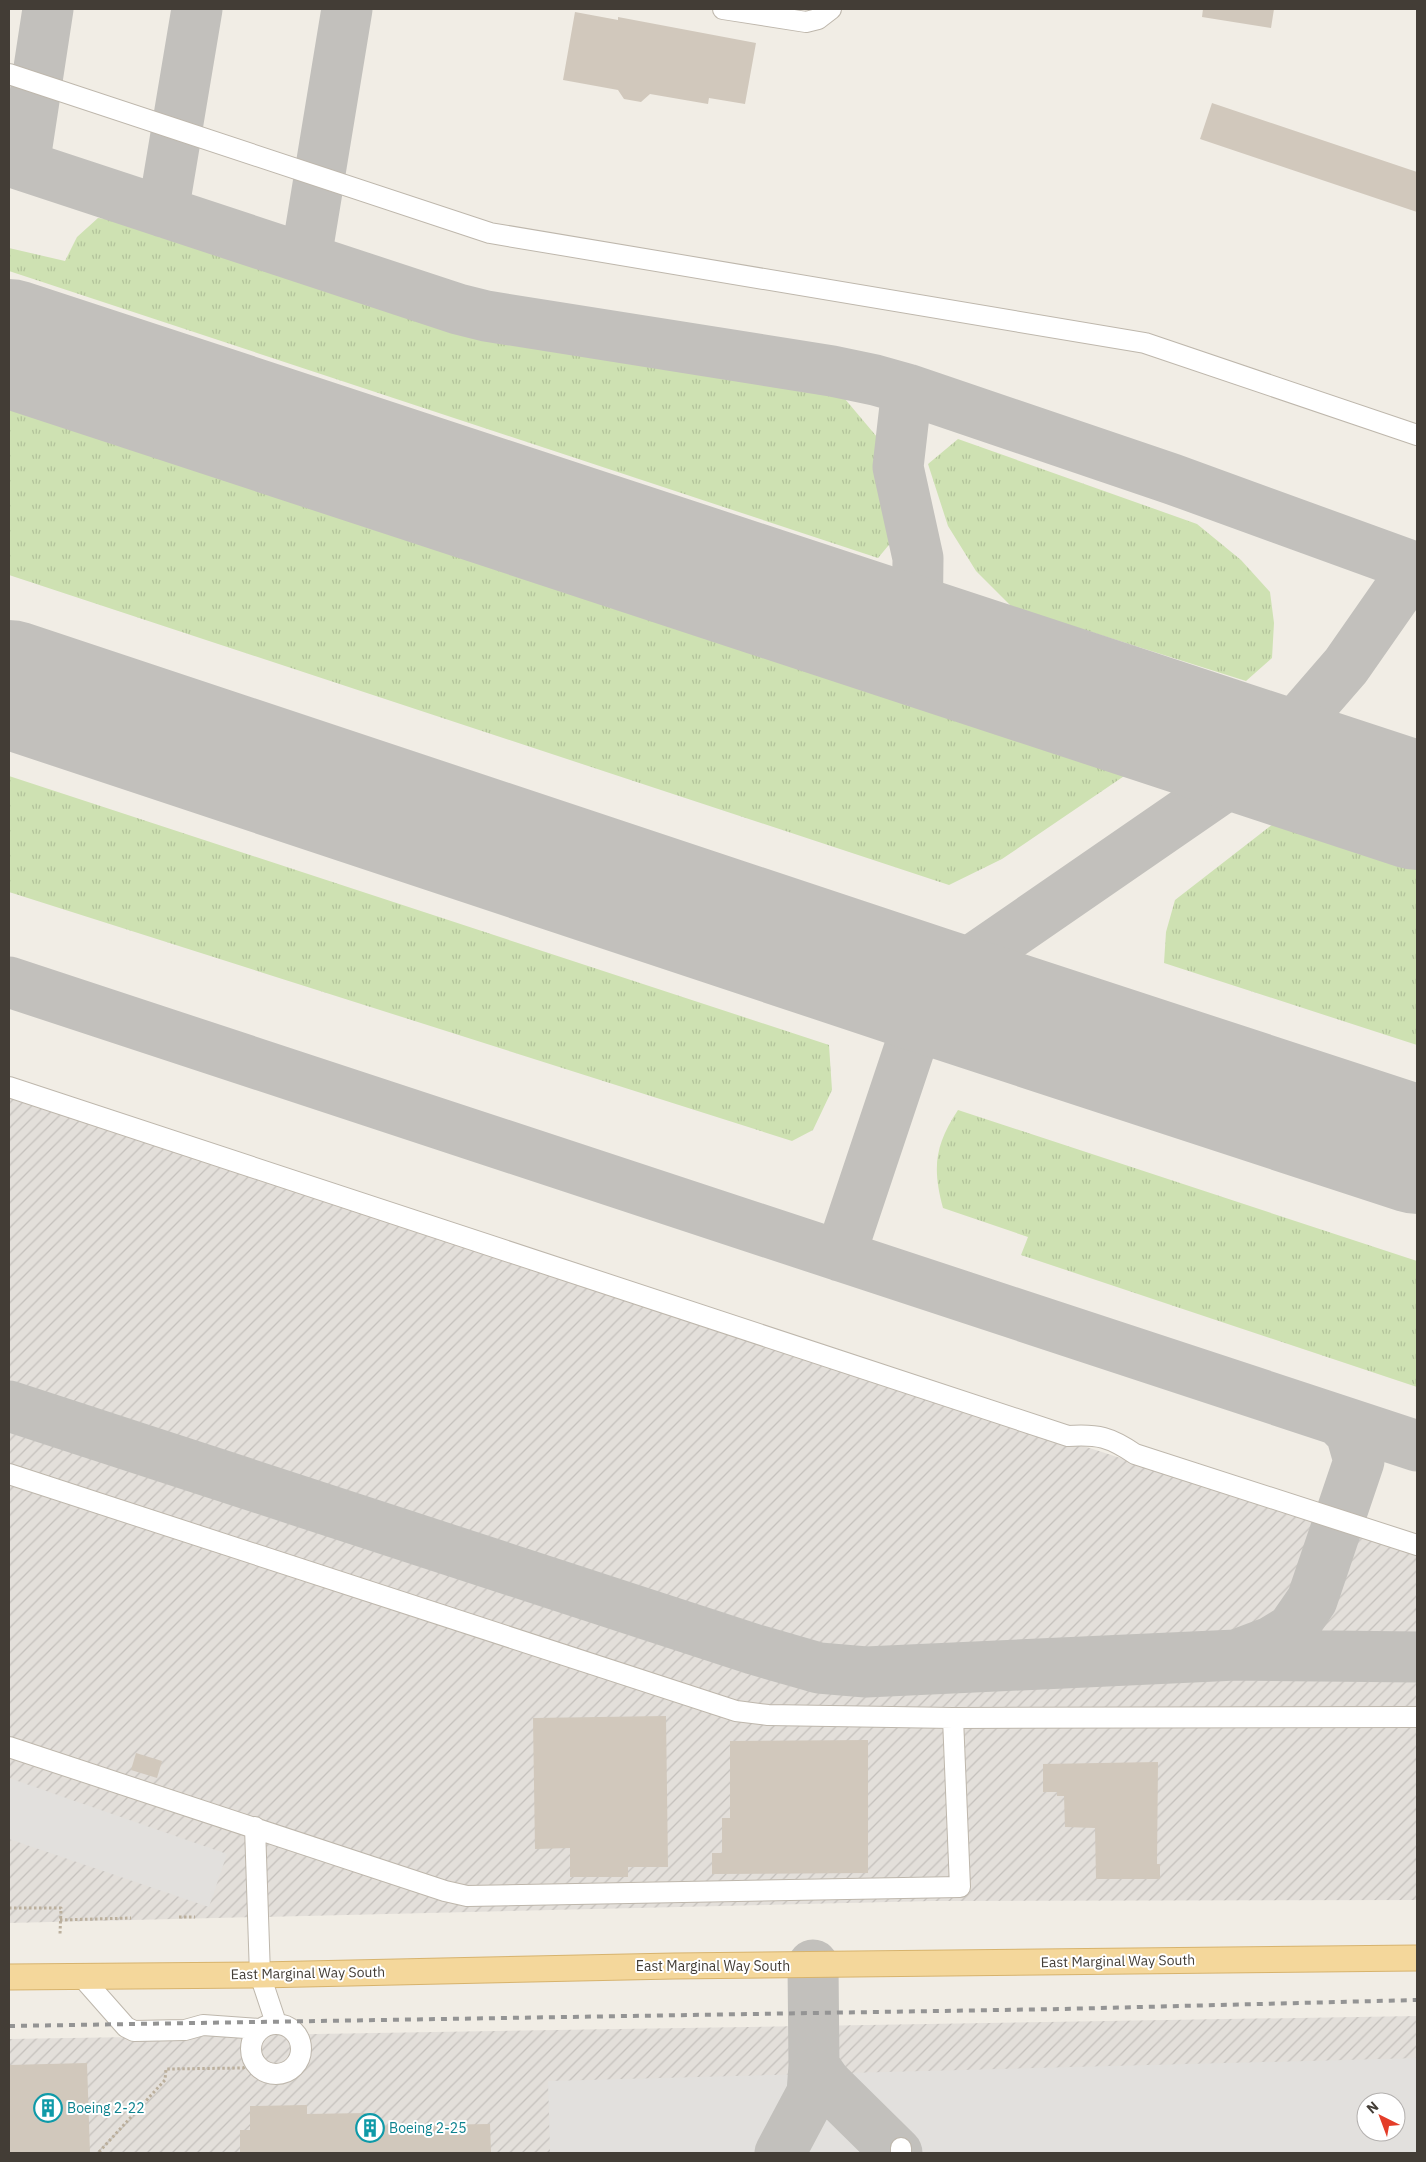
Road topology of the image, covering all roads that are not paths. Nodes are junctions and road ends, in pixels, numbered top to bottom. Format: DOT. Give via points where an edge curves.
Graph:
graph roads {
  1 [pos="723,9"];
  2 [pos="831,9"];
  3 [pos="9,74"];
  4 [pos="1417,434"];
  5 [pos="9,1087"];
  6 [pos="9,1474"];
  7 [pos="1417,1545"];
  8 [pos="953,1718"];
  9 [pos="1417,1718"];
  10 [pos="9,1748"];
  11 [pos="255,1827"];
  12 [pos="1417,1958"];
  13 [pos="260,1975"];
  14 [pos="81,1976"];
  15 [pos="9,1977"];
  16 [pos="268,2026"];
  1 -- 2 [label="lane" via="806,22 818,19"];
  3 -- 4 [label="lane" via="490,233 1145,343"];
  5 -- 7 [label="lane" via="1058,1433 1068,1436 1091,1434 1118,1443 1135,1454"];
  6 -- 8 [label="lane" via="736,1710 768,1715"];
  8 -- 9 [label="lane"];
  8 -- 11 [label="lane" via="960,1887 467,1896"];
  10 -- 11 [label="lane"];
  11 -- 13 [label="lane"];
  12 -- 13 [label="main road, East Marginal Way South" via="674,1966"];
  13 -- 14 [label="main road, East Marginal Way South"];
  13 -- 16 [label="lane"];
  14 -- 15 [label="main road, East Marginal Way South"];
  14 -- 16 [label="lane" via="126,2027 134,2031"];
  16 -- 16 [label="lane" via="291,2028 296,2034 301,2049 291,2070 276,2074 259,2069 254,2062 251,2044"];
}
